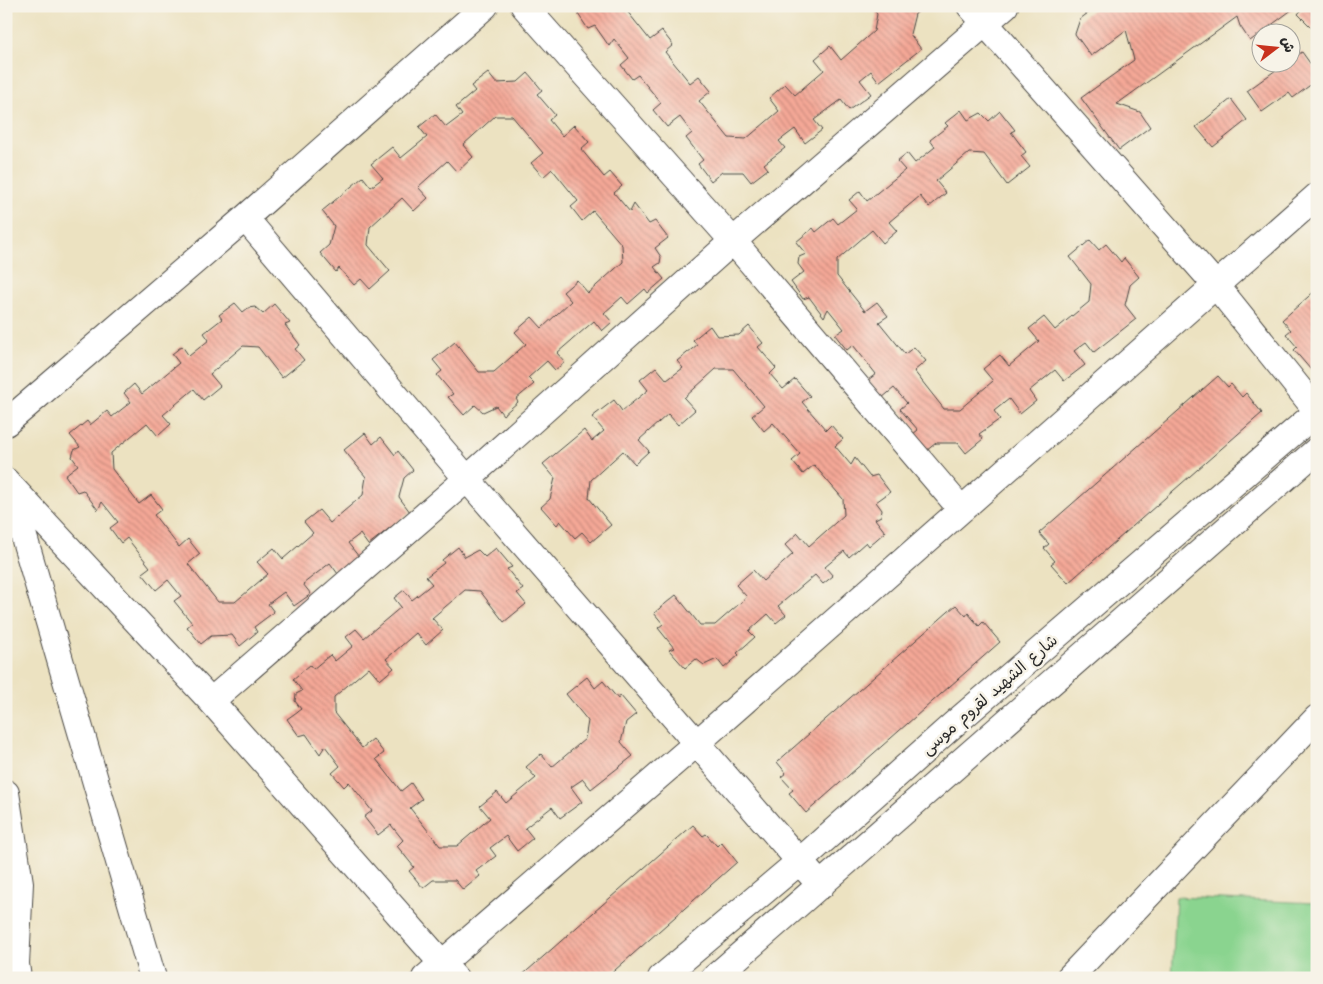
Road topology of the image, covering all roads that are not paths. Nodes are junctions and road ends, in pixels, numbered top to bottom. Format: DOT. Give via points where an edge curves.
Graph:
graph roads {
  1 [pos="485,6"];
  2 [pos="524,6"];
  3 [pos="1005,6"];
  4 [pos="978,15"];
  5 [pos="1317,196"];
  6 [pos="246,218"];
  7 [pos="733,241"];
  8 [pos="1215,284"];
  9 [pos="1317,411"];
  10 [pos="6,423"];
  11 [pos="1317,450"];
  12 [pos="467,479"];
  13 [pos="7,482"];
  14 [pos="961,509"];
  15 [pos="211,701"];
  16 [pos="1317,718"];
  17 [pos="698,742"];
  18 [pos="6,794"];
  19 [pos="800,861"];
  20 [pos="821,886"];
  21 [pos="12,909"];
  22 [pos="440,973"];
  23 [pos="18,978"];
  24 [pos="153,978"];
  25 [pos="661,978"];
  26 [pos="714,978"];
  27 [pos="1069,978"];
  1 -- 6 [label="street"];
  2 -- 7 [label="street"];
  3 -- 4 [label="street"];
  4 -- 7 [label="street"];
  4 -- 8 [label="street"];
  5 -- 8 [label="street"];
  6 -- 10 [label="street"];
  6 -- 12 [label="street"];
  7 -- 12 [label="street"];
  7 -- 14 [label="street"];
  8 -- 9 [label="street"];
  8 -- 14 [label="street"];
  9 -- 19 [label="street, شارع الشهيد لقروم موسى"];
  11 -- 20 [label="street, شارع الشهيد لقروم موسى"];
  12 -- 15 [label="street"];
  12 -- 17 [label="street"];
  13 -- 15 [label="street"];
  13 -- 24 [label="street"];
  14 -- 17 [label="street"];
  15 -- 22 [label="street"];
  16 -- 27 [label="street"];
  17 -- 19 [label="street"];
  17 -- 22 [label="street"];
  18 -- 21 [label="street" via="19,869"];
  19 -- 20 [label="street"];
  19 -- 25 [label="street, شارع الشهيد لقروم موسى"];
  20 -- 26 [label="street, شارع الشهيد لقروم موسى"];
  21 -- 23 [label="street"];
}
